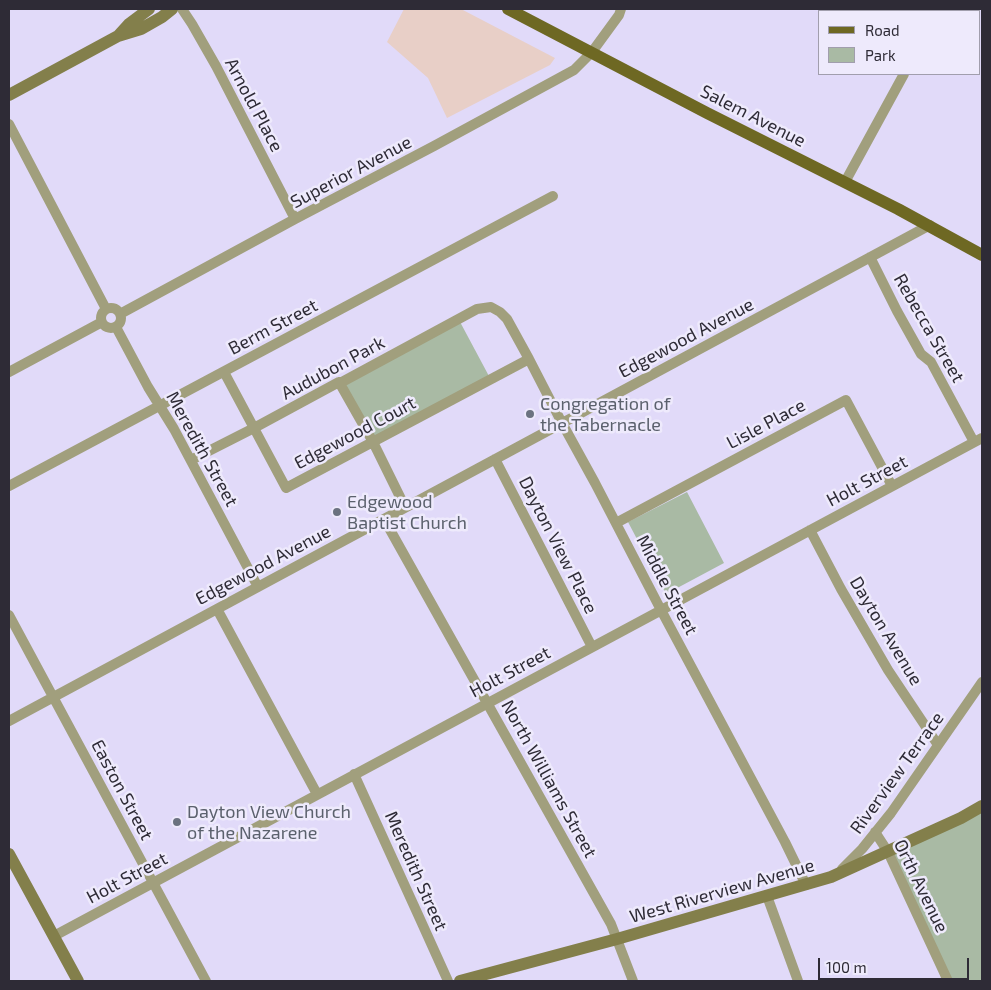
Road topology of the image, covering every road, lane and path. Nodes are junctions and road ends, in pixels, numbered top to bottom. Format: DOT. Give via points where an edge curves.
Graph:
graph roads {
  1 [pos="150,9"];
  2 [pos="172,9"];
  3 [pos="182,9"];
  4 [pos="508,9"];
  5 [pos="622,9"];
  6 [pos="118,36"];
  7 [pos="592,52"];
  8 [pos="903,75"];
  9 [pos="9,95"];
  10 [pos="9,124"];
  11 [pos="845,182"];
  12 [pos="553,196"];
  13 [pos="295,219"];
  14 [pos="930,225"];
  15 [pos="982,255"];
  16 [pos="870,257"];
  17 [pos="490,307"];
  18 [pos="106,309"];
  19 [pos="120,314"];
  20 [pos="102,322"];
  21 [pos="116,327"];
  22 [pos="529,359"];
  23 [pos="9,372"];
  24 [pos="224,372"];
  25 [pos="339,382"];
  26 [pos="160,406"];
  27 [pos="562,423"];
  28 [pos="254,428"];
  29 [pos="978,440"];
  30 [pos="372,442"];
  31 [pos="495,459"];
  32 [pos="191,460"];
  33 [pos="9,486"];
  34 [pos="892,486"];
  35 [pos="405,507"];
  36 [pos="384,518"];
  37 [pos="616,523"];
  38 [pos="810,530"];
  39 [pos="258,587"];
  40 [pos="217,609"];
  41 [pos="661,610"];
  42 [pos="9,615"];
  43 [pos="592,647"];
  44 [pos="982,682"];
  45 [pos="53,697"];
  46 [pos="488,703"];
  47 [pos="9,721"];
  48 [pos="938,745"];
  49 [pos="354,774"];
  50 [pos="317,794"];
  51 [pos="982,806"];
  52 [pos="875,832"];
  53 [pos="888,852"];
  54 [pos="9,854"];
  55 [pos="831,877"];
  56 [pos="153,882"];
  57 [pos="806,885"];
  58 [pos="767,896"];
  59 [pos="54,936"];
  60 [pos="617,939"];
  61 [pos="78,981"];
  62 [pos="206,981"];
  63 [pos="448,981"];
  64 [pos="460,981"];
  65 [pos="633,981"];
  66 [pos="798,981"];
  67 [pos="948,981"];
  1 -- 6 [label="street"];
  2 -- 6 [label="street" via="141,30"];
  3 -- 13 [label="street, Arnold Place" via="216,66"];
  4 -- 7 [label="main road, Salem Avenue"];
  5 -- 7 [label="street, Superior Avenue"];
  6 -- 9 [label="street"];
  7 -- 11 [label="main road, Salem Avenue"];
  7 -- 13 [label="street, Superior Avenue" via="574,70"];
  8 -- 11 [label="street"];
  10 -- 18 [label="street"];
  11 -- 14 [label="main road, Salem Avenue"];
  12 -- 24 [label="street, Berm Street"];
  13 -- 19 [label="street, Superior Avenue"];
  14 -- 15 [label="main road, Salem Avenue"];
  14 -- 16 [label="street, Edgewood Avenue"];
  16 -- 27 [label="street, Edgewood Avenue"];
  16 -- 29 [label="street, Rebecca Street" via="916,346 930,362"];
  17 -- 22 [label="street, Middle Street" via="507,319"];
  17 -- 25 [label="street, Audubon Park" via="477,309"];
  18 -- 19 [label="street" via="114,308"];
  18 -- 20 [label="street" via="101,315"];
  19 -- 21 [label="street" via="120,323"];
  20 -- 21 [label="street" via="108,328"];
  20 -- 23 [label="street"];
  21 -- 26 [label="street, Meredith Street"];
  22 -- 27 [label="street, Middle Street"];
  22 -- 30 [label="street, Edgewood Court"];
  24 -- 26 [label="street, Berm Street"];
  24 -- 28 [label="street, Edgewood Court"];
  25 -- 28 [label="street, Audubon Park"];
  25 -- 30 [label="street"];
  26 -- 32 [label="street, Meredith Street"];
  26 -- 33 [label="street, Berm Street"];
  27 -- 31 [label="street, Edgewood Avenue"];
  27 -- 37 [label="street, Middle Street"];
  28 -- 30 [label="street, Edgewood Court" via="286,488"];
  28 -- 32 [label="street, Audubon Park"];
  29 -- 34 [label="street, Holt Street"];
  30 -- 35 [label="street"];
  31 -- 35 [label="street, Edgewood Avenue"];
  31 -- 43 [label="street, Dayton View Place"];
  32 -- 39 [label="street, Meredith Street"];
  34 -- 37 [label="street, Lisle Place" via="846,400"];
  34 -- 38 [label="street, Holt Street"];
  35 -- 36 [label="street, Edgewood Avenue"];
  36 -- 39 [label="street, Edgewood Avenue"];
  36 -- 46 [label="street, North Williams Street"];
  37 -- 41 [label="street, Middle Street"];
  38 -- 41 [label="street, Holt Street"];
  38 -- 48 [label="street, Dayton Avenue" via="888,670"];
  39 -- 40 [label="street, Edgewood Avenue"];
  40 -- 45 [label="street, Edgewood Avenue"];
  40 -- 50 [label="street"];
  41 -- 43 [label="street, Holt Street"];
  41 -- 57 [label="street, Middle Street"];
  42 -- 45 [label="street, Easton Street"];
  43 -- 46 [label="street, Holt Street"];
  44 -- 48 [label="street, Riverview Terrace"];
  45 -- 47 [label="street, Edgewood Avenue"];
  45 -- 56 [label="street, Easton Street"];
  46 -- 49 [label="street, Holt Street"];
  46 -- 60 [label="street, North Williams Street"];
  48 -- 52 [label="street, Riverview Terrace"];
  49 -- 50 [label="street, Holt Street"];
  49 -- 63 [label="street, Meredith Street"];
  50 -- 56 [label="street, Holt Street"];
  51 -- 53 [label="street, West Riverview Avenue"];
  52 -- 53 [label="street, Orth Avenue"];
  52 -- 55 [label="street, Riverview Terrace" via="853,860"];
  53 -- 55 [label="street, West Riverview Avenue"];
  53 -- 67 [label="street, Orth Avenue"];
  54 -- 59 [label="street"];
  55 -- 57 [label="street, West Riverview Avenue"];
  56 -- 59 [label="street, Holt Street"];
  56 -- 62 [label="street, Easton Street"];
  57 -- 58 [label="street, West Riverview Avenue"];
  58 -- 60 [label="street, West Riverview Avenue"];
  58 -- 66 [label="street"];
  59 -- 61 [label="street"];
  60 -- 64 [label="street, West Riverview Avenue"];
  60 -- 65 [label="street, North Williams Street"];
}
